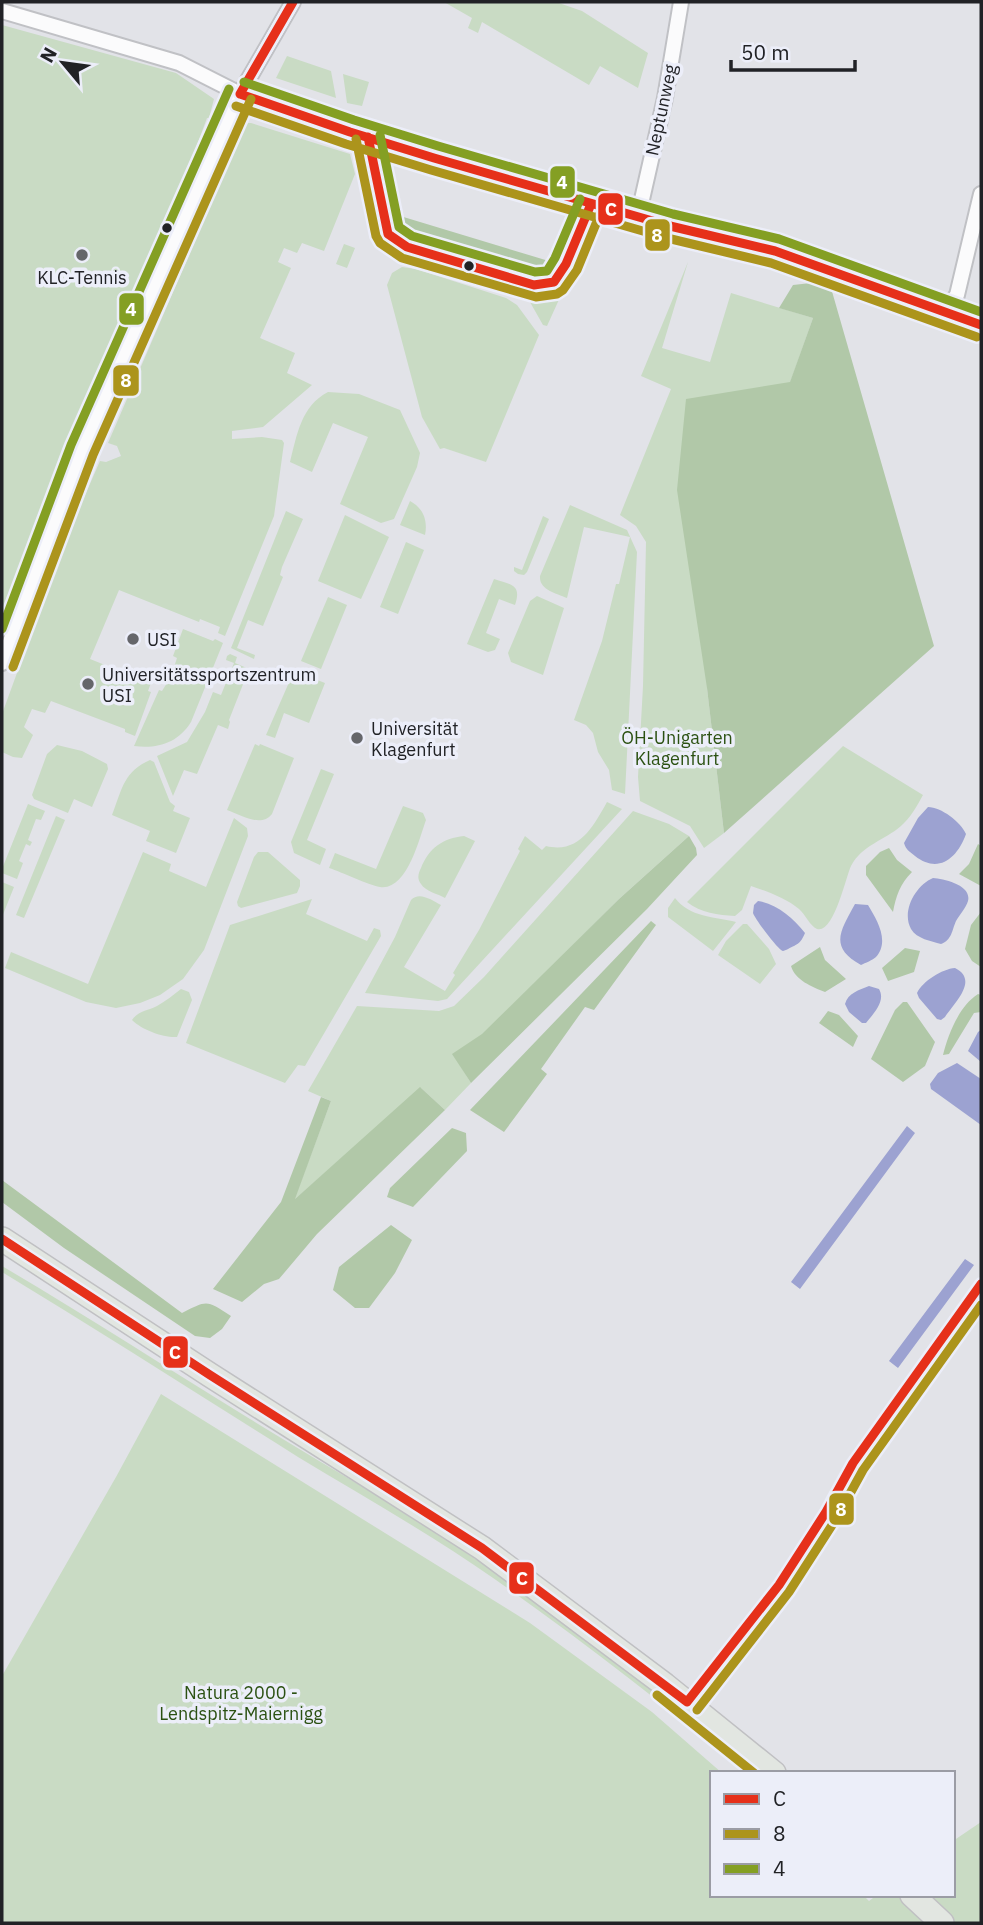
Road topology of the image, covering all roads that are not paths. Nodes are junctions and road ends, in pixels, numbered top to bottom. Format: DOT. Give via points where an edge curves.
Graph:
graph roads {
  1 [pos="293,2"];
  2 [pos="681,2"];
  3 [pos="2,11"];
  4 [pos="240,94"];
  5 [pos="981,194"];
  6 [pos="638,217"];
  7 [pos="945,311"];
  8 [pos="981,325"];
  9 [pos="2,663"];
  10 [pos="2,1239"];
  11 [pos="772,1771"];
  12 [pos="914,1897"];
  13 [pos="942,1923"];
  1 -- 4 [label="street"];
  2 -- 6 [label="street, Neptunweg"];
  3 -- 4 [label="street" via="179,63"];
  4 -- 6 [label="street" via="434,158"];
  4 -- 9 [label="street" via="82,450"];
  5 -- 7 [label="street" via="957,296"];
  6 -- 7 [label="street" via="775,251"];
  7 -- 8 [label="street"];
  10 -- 11 [label="main road" via="482,1548"];
  12 -- 13 [label="main road"];
}
